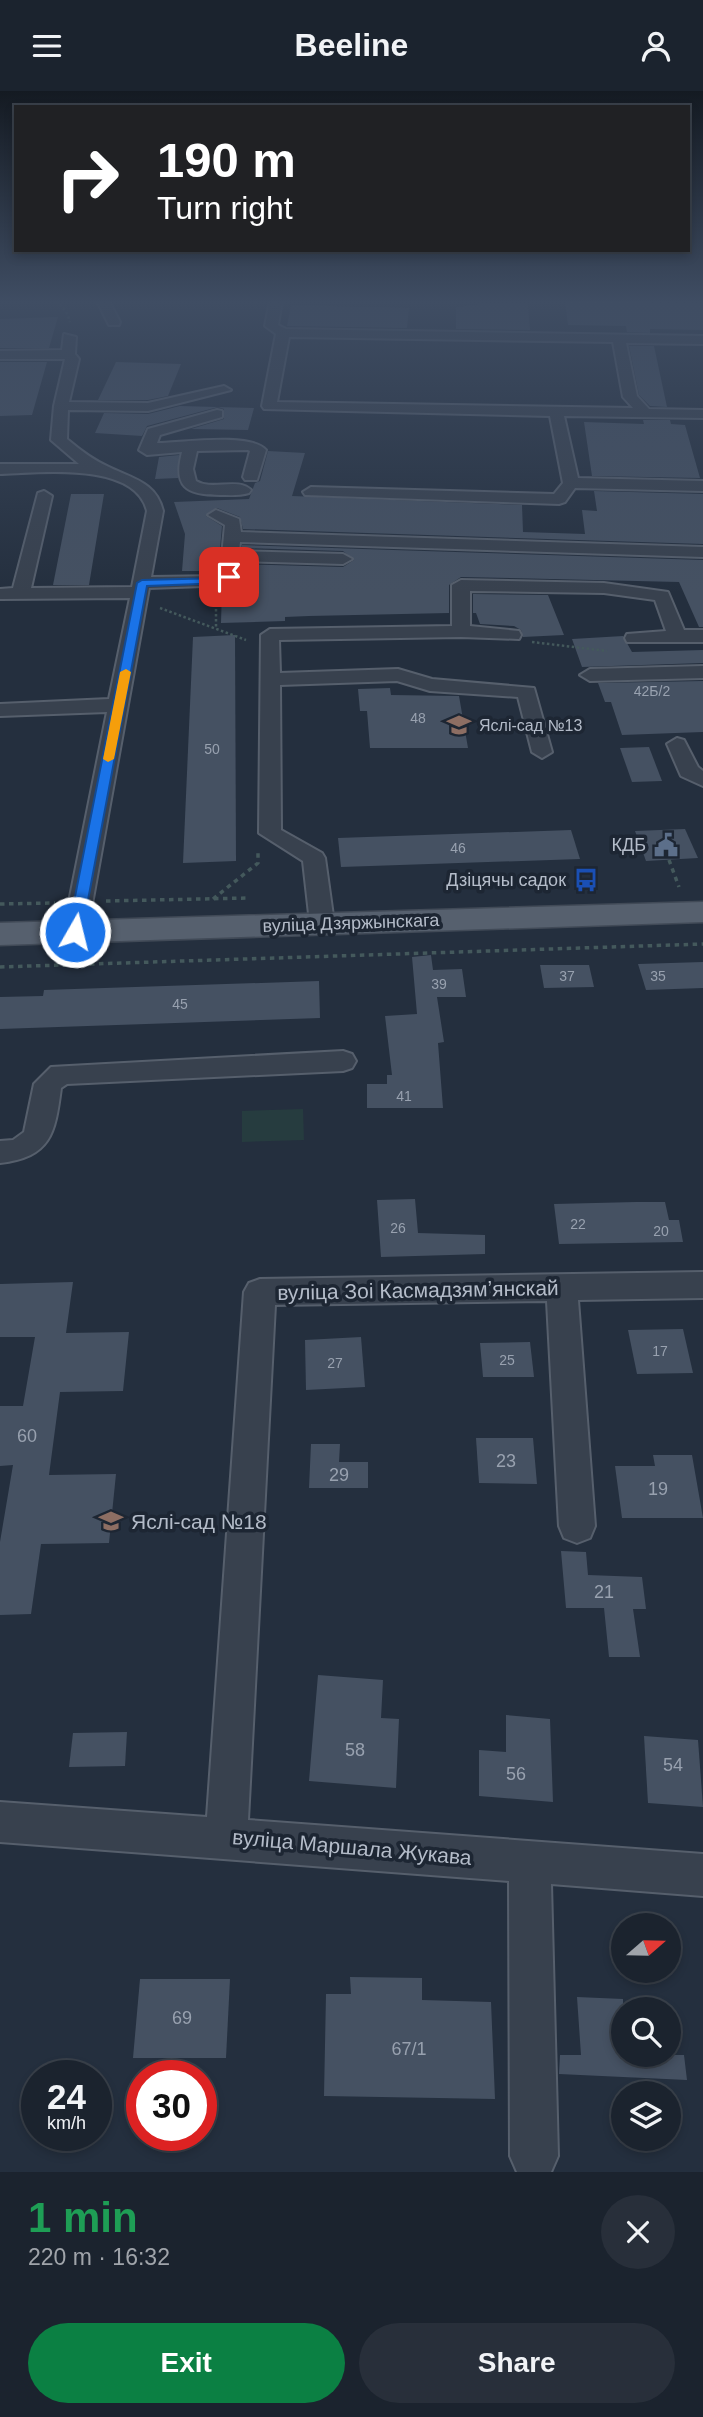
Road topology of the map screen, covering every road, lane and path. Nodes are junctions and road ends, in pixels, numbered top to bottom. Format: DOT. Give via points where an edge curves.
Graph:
graph roads {
  1 [pos="63,398"];
  2 [pos="188,398"];
  3 [pos="271,398"];
  4 [pos="631,398"];
  5 [pos="61,406"];
  6 [pos="556,411"];
  7 [pos="645,413"];
  8 [pos="217,414"];
  9 [pos="703,414"];
  10 [pos="191,444"];
  11 [pos="136,465"];
  12 [pos="96,467"];
  13 [pos="0,469"];
  14 [pos="571,483"];
  15 [pos="703,486"];
  16 [pos="311,492"];
  17 [pos="44,496"];
  18 [pos="216,515"];
  19 [pos="232,537"];
  20 [pos="703,552"];
  21 [pos="231,556"];
  22 [pos="356,560"];
  23 [pos="641,562"];
  24 [pos="703,569"];
  25 [pos="217,581"];
  26 [pos="141,592"];
  27 [pos="21,593"];
  28 [pos="0,594"];
  29 [pos="216,628"];
  30 [pos="461,631"];
  31 [pos="512,635"];
  32 [pos="677,636"];
  33 [pos="703,636"];
  34 [pos="634,638"];
  35 [pos="247,640"];
  36 [pos="618,651"];
  37 [pos="703,672"];
  38 [pos="590,675"];
  39 [pos="270,679"];
  40 [pos="120,705"];
  41 [pos="0,710"];
  42 [pos="677,744"];
  43 [pos="542,752"];
  44 [pos="703,780"];
  45 [pos="258,836"];
  46 [pos="669,860"];
  47 [pos="679,887"];
  48 [pos="213,899"];
  49 [pos="703,912"];
  50 [pos="322,923"];
  51 [pos="75,932"];
  52 [pos="0,934"];
  53 [pos="703,944"];
  54 [pos="0,968"];
  55 [pos="343,1061"];
  56 [pos="0,1152"];
  57 [pos="703,1285"];
  58 [pos="562,1288"];
  59 [pos="577,1526"];
  60 [pos="0,1822"];
  61 [pos="226,1837"];
  62 [pos="530,1861"];
  63 [pos="703,1875"];
  64 [pos="534,2156"];
  1 -- 5 [label="street"];
  2 -- 5 [label="street" via="148,407"];
  3 -- 6 [label="street" via="269,406"];
  4 -- 7 [label="street"];
  5 -- 12 [label="street" via="59,440"];
  6 -- 7 [label="street"];
  6 -- 14 [label="street"];
  7 -- 9 [label="street"];
  8 -- 11 [label="street" via="153,432"];
  10 -- 10 [label="street" via="185,469 188,483 200,489 247,484 256,447"];
  10 -- 11 [label="street"];
  11 -- 12 [label="street"];
  11 -- 26 [label="street" via="154,499 155,511"];
  12 -- 13 [label="street"];
  14 -- 15 [label="street"];
  14 -- 16 [label="street" via="559,499"];
  17 -- 27 [label="street"];
  18 -- 19 [label="street" via="233,523"];
  19 -- 21 [label="street"];
  19 -- 23 [label="street"];
  20 -- 23 [label="street"];
  21 -- 22 [label="street"];
  21 -- 25 [label="street" via="229,577"];
  23 -- 24 [label="street"];
  25 -- 26 [label="street"];
  25 -- 29 [label="path"];
  26 -- 27 [label="street"];
  26 -- 29 [label="path"];
  26 -- 40 [label="street"];
  27 -- 28 [label="street"];
  29 -- 35 [label="path"];
  30 -- 31 [label="street"];
  30 -- 32 [label="street" via="461,585 604,587 662,596"];
  30 -- 39 [label="street" via="270,635"];
  31 -- 36 [label="path" via="518,640"];
  32 -- 33 [label="street"];
  32 -- 34 [label="street"];
  37 -- 38 [label="street"];
  39 -- 43 [label="street" via="398,675 430,685 527,692"];
  39 -- 50 [label="street" via="270,833 314,858"];
  40 -- 41 [label="street"];
  40 -- 51 [label="street"];
  42 -- 44 [label="street" via="689,771"];
  45 -- 48 [label="path" via="258,863"];
  46 -- 47 [label="path"];
  49 -- 50 [label="main road, вуліца Дзяржынскага"];
  50 -- 51 [label="main road, вуліца Дзяржынскага"];
  51 -- 52 [label="main road, вуліца Дзяржынскага"];
  53 -- 54 [label="path"];
  55 -- 56 [label="street" via="61,1073 48,1084 35,1142 25,1149"];
  57 -- 58 [label="street, вуліца Зоі Касмадзямʼянскай"];
  58 -- 59 [label="street"];
  58 -- 61 [label="street, вуліца Зоі Касмадзямʼянскай" via="260,1292"];
  60 -- 61 [label="street, вуліца Маршала Жукава"];
  61 -- 62 [label="street, вуліца Маршала Жукава"];
  62 -- 63 [label="street, вуліца Маршала Жукава"];
  62 -- 64 [label="street"];
}
